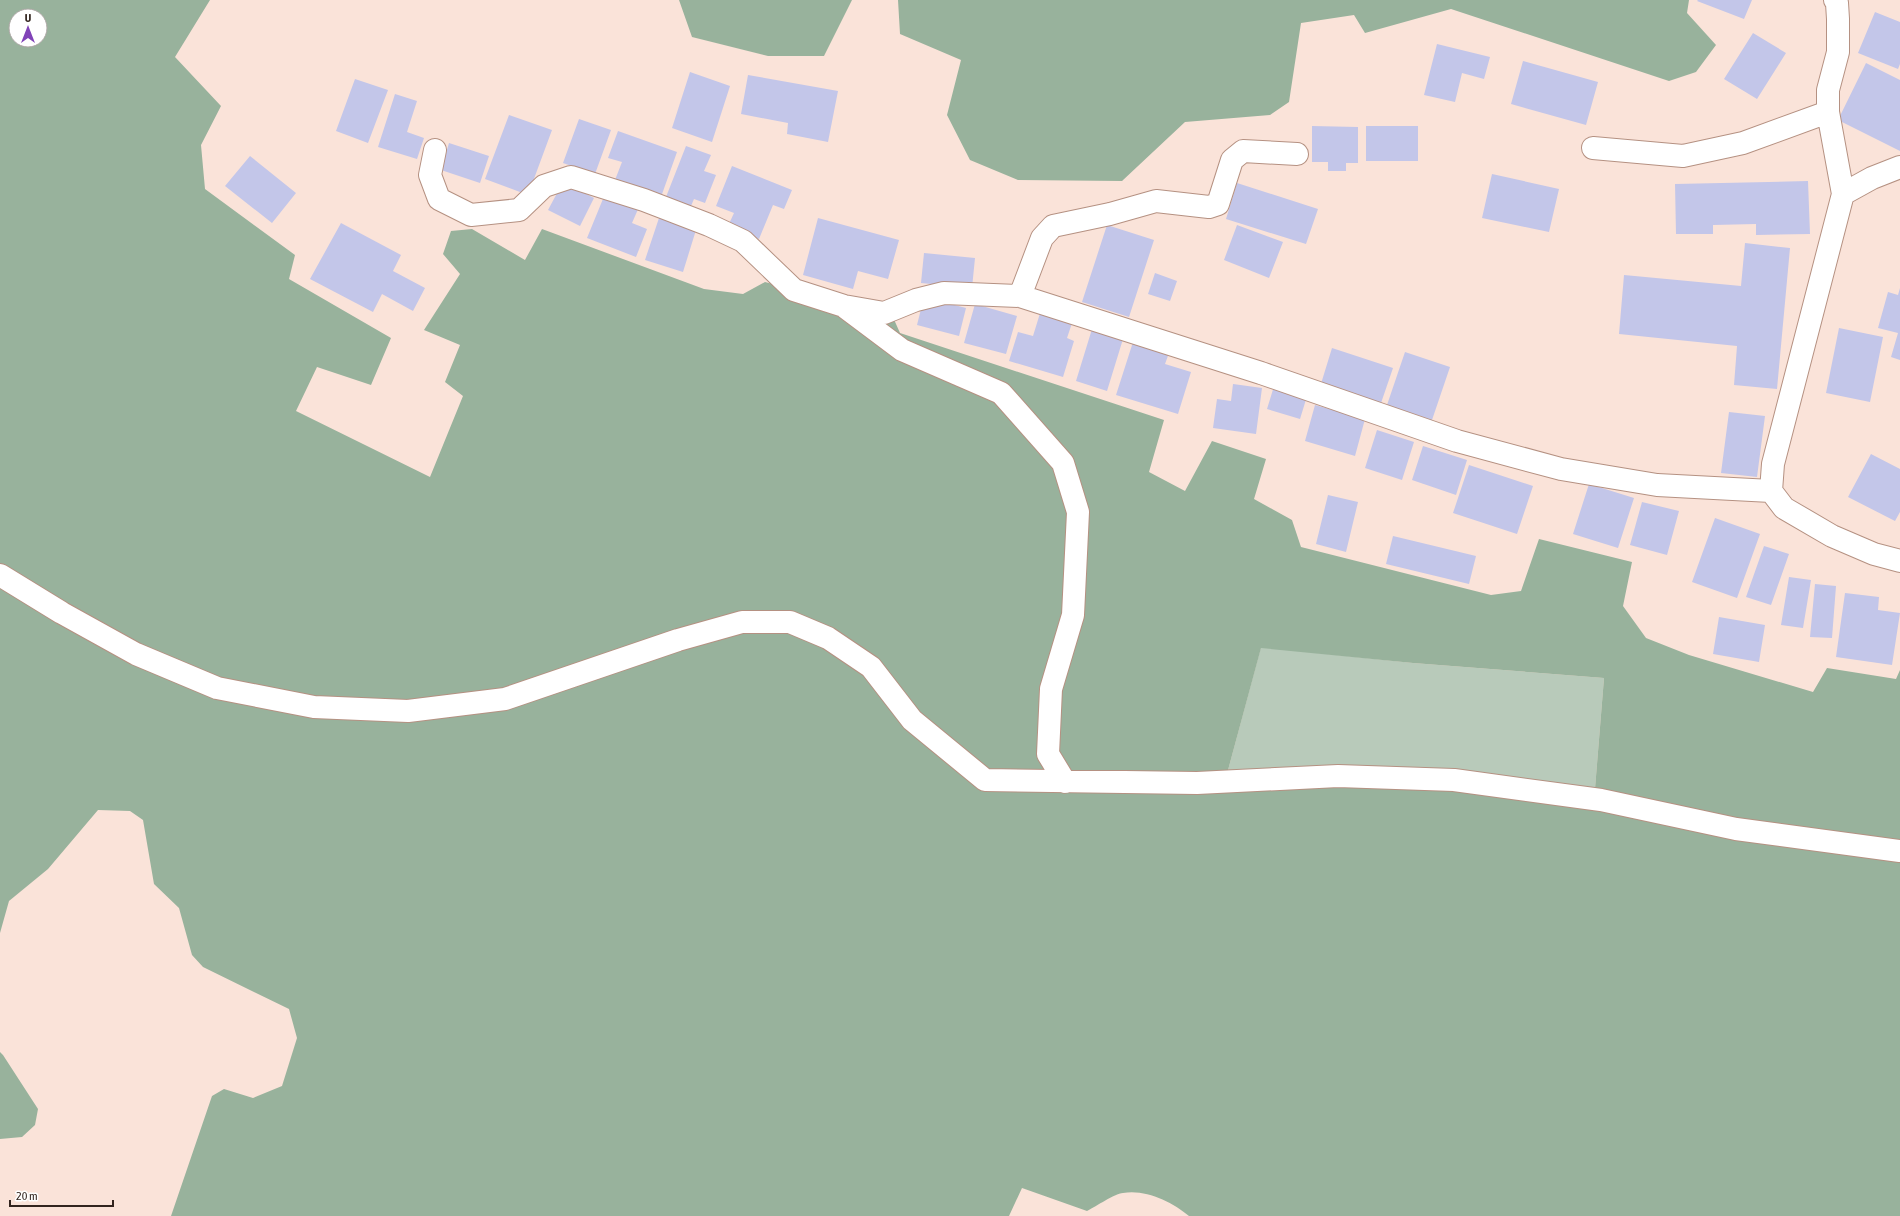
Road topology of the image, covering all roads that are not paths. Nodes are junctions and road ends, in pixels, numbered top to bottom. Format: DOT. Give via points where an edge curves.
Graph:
graph roads {
  1 [pos="1835,0"];
  2 [pos="1828,112"];
  3 [pos="1593,148"];
  4 [pos="435,150"];
  5 [pos="1297,154"];
  6 [pos="1900,167"];
  7 [pos="1843,194"];
  8 [pos="1020,296"];
  9 [pos="844,306"];
  10 [pos="1771,491"];
  11 [pos="1900,562"];
  12 [pos="0,575"];
  13 [pos="1065,782"];
  14 [pos="1900,851"];
  1 -- 2 [label="street" via="1838,52 1828,90"];
  2 -- 3 [label="street" via="1743,143 1683,156"];
  2 -- 7 [label="street"];
  4 -- 9 [label="street" via="430,175 439,199 471,215 519,210 544,186 571,177 644,200 743,241 794,290"];
  5 -- 8 [label="street" via="1243,151 1232,160 1218,204 1209,207 1156,201 1053,226 1042,238"];
  6 -- 7 [label="street" via="1872,178"];
  7 -- 10 [label="street" via="1774,464"];
  8 -- 9 [label="street" via="944,293 916,300 884,313"];
  8 -- 10 [label="street" via="1261,373 1457,441 1561,469 1657,486"];
  9 -- 13 [label="street" via="902,350 1000,393 1063,463 1078,512 1078,520 1073,615 1051,689 1048,754"];
  10 -- 11 [label="street" via="1784,508 1832,536"];
  12 -- 13 [label="street" via="62,613 143,657 217,688 314,707 408,711 505,699 678,640 742,622 790,622 828,638 871,667 912,720 985,780"];
  13 -- 14 [label="street" via="1197,783 1338,776 1454,780 1601,800 1736,829"];
}
